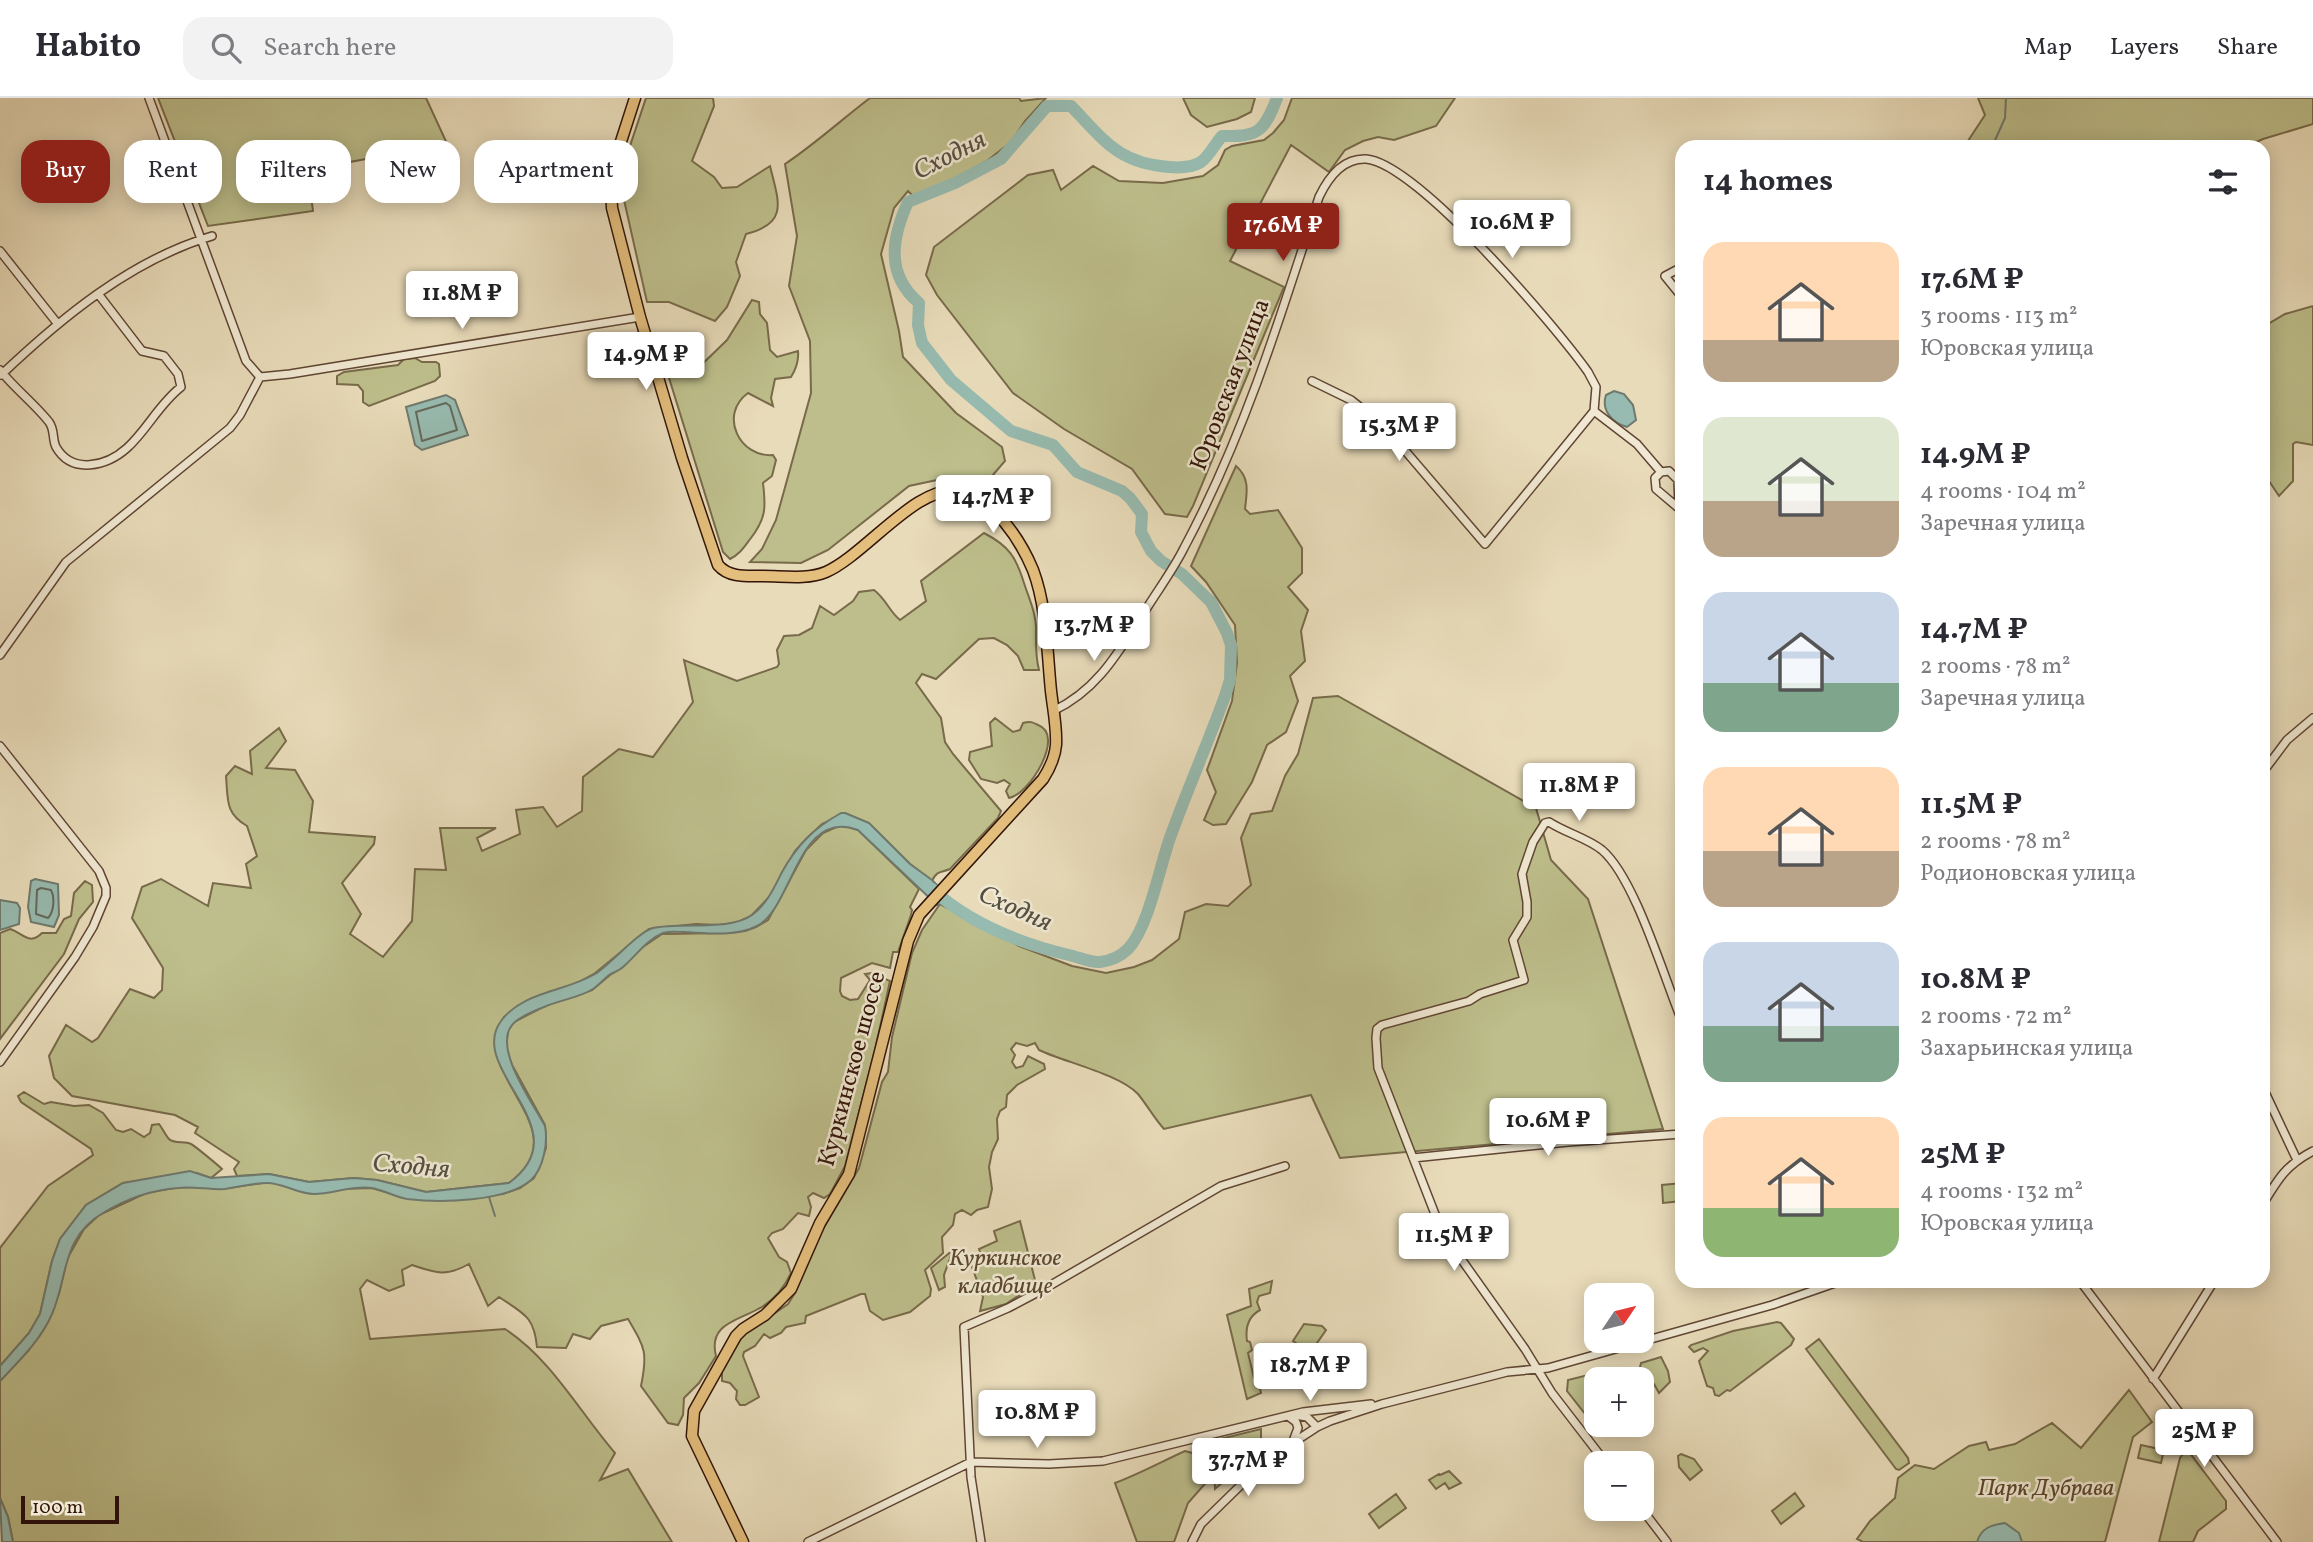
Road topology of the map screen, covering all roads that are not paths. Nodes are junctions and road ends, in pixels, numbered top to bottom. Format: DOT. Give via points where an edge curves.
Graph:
graph roads {
  1 [pos="149,98"];
  2 [pos="635,98"];
  3 [pos="212,236"];
  4 [pos="201,239"];
  5 [pos="0,251"];
  6 [pos="1675,271"];
  7 [pos="1675,288"];
  8 [pos="99,295"];
  9 [pos="640,317"];
  10 [pos="57,323"];
  11 [pos="1,373"];
  12 [pos="260,377"];
  13 [pos="1312,381"];
  14 [pos="1594,411"];
  15 [pos="1661,472"];
  16 [pos="1675,478"];
  17 [pos="1675,490"];
  18 [pos="1661,495"];
  19 [pos="1675,503"];
  20 [pos="0,655"];
  21 [pos="1053,710"];
  22 [pos="2313,718"];
  23 [pos="0,746"];
  24 [pos="2270,763"];
  25 [pos="1675,1003"];
  26 [pos="0,1062"];
  27 [pos="2270,1103"];
  28 [pos="1675,1134"];
  29 [pos="2313,1151"];
  30 [pos="1413,1158"];
  31 [pos="2297,1160"];
  32 [pos="1285,1166"];
  33 [pos="2270,1193"];
  34 [pos="1821,1288"];
  35 [pos="2085,1288"];
  36 [pos="2210,1288"];
  37 [pos="1536,1369"];
  38 [pos="2153,1379"];
  39 [pos="1382,1404"];
  40 [pos="1288,1416"];
  41 [pos="1317,1427"];
  42 [pos="1291,1444"];
  43 [pos="1597,1451"];
  44 [pos="971,1462"];
  45 [pos="1651,1521"];
  46 [pos="743,1542"];
  47 [pos="808,1542"];
  48 [pos="981,1542"];
  49 [pos="1192,1542"];
  50 [pos="1667,1542"];
  51 [pos="2277,1542"];
  1 -- 4 [label="street"];
  2 -- 9 [label="main road" via="611,188 617,233"];
  3 -- 4 [label="street"];
  4 -- 8 [label="street" via="145,262"];
  4 -- 12 [label="street" via="246,361"];
  5 -- 10 [label="street"];
  6 -- 7 [label="street" via="1665,276"];
  8 -- 10 [label="street"];
  8 -- 11 [label="street" via="142,351 164,356 181,381 181,387 128,448 98,464 68,461 55,446 51,425"];
  9 -- 12 [label="street"];
  9 -- 21 [label="main road, Куркинское шоссе" via="710,547 721,569 741,575 823,573 928,496 947,490 970,494 1001,520 1033,571"];
  10 -- 11 [label="street"];
  12 -- 20 [label="street" via="230,428 58,570"];
  13 -- 14 [label="street" via="1351,400 1379,421 1485,544"];
  14 -- 15 [label="street" via="1637,444"];
  14 -- 21 [label="street, Юровская улица" via="1596,387 1576,355 1503,270 1412,182 1370,159 1346,163 1333,174 1320,197 1229,449 1180,556 1104,673 1077,697"];
  15 -- 16 [label="street" via="1670,471"];
  15 -- 18 [label="street" via="1654,481"];
  17 -- 18 [label="street"];
  18 -- 19 [label="street"];
  21 -- 46 [label="main road, Куркинское шоссе" via="1056,745 1049,769 914,925 849,1174 820,1223 791,1289 736,1336 694,1411 692,1436"];
  22 -- 24 [label="street"];
  23 -- 26 [label="street" via="99,871 106,888 104,906 75,957"];
  25 -- 30 [label="street" via="1617,868 1600,849 1545,823 1522,874 1527,917 1513,940 1524,980 1469,1001 1395,1020 1377,1030 1378,1068"];
  27 -- 31 [label="street"];
  28 -- 30 [label="street"];
  29 -- 31 [label="street"];
  30 -- 37 [label="street" via="1441,1232"];
  31 -- 33 [label="street"];
  32 -- 44 [label="street" via="1221,1186 1044,1289 964,1327"];
  34 -- 37 [label="street"];
  35 -- 38 [label="street"];
  36 -- 38 [label="street"];
  37 -- 39 [label="street" via="1507,1372"];
  37 -- 43 [label="street"];
  38 -- 51 [label="street"];
  39 -- 40 [label="street"];
  39 -- 41 [label="street"];
  40 -- 41 [label="street" via="1307,1417"];
  40 -- 42 [label="street" via="1298,1428"];
  40 -- 44 [label="street" via="1103,1461"];
  41 -- 42 [label="street"];
  42 -- 49 [label="street" via="1215,1509"];
  44 -- 47 [label="street"];
  44 -- 48 [label="street"];
  45 -- 50 [label="street"];
}
